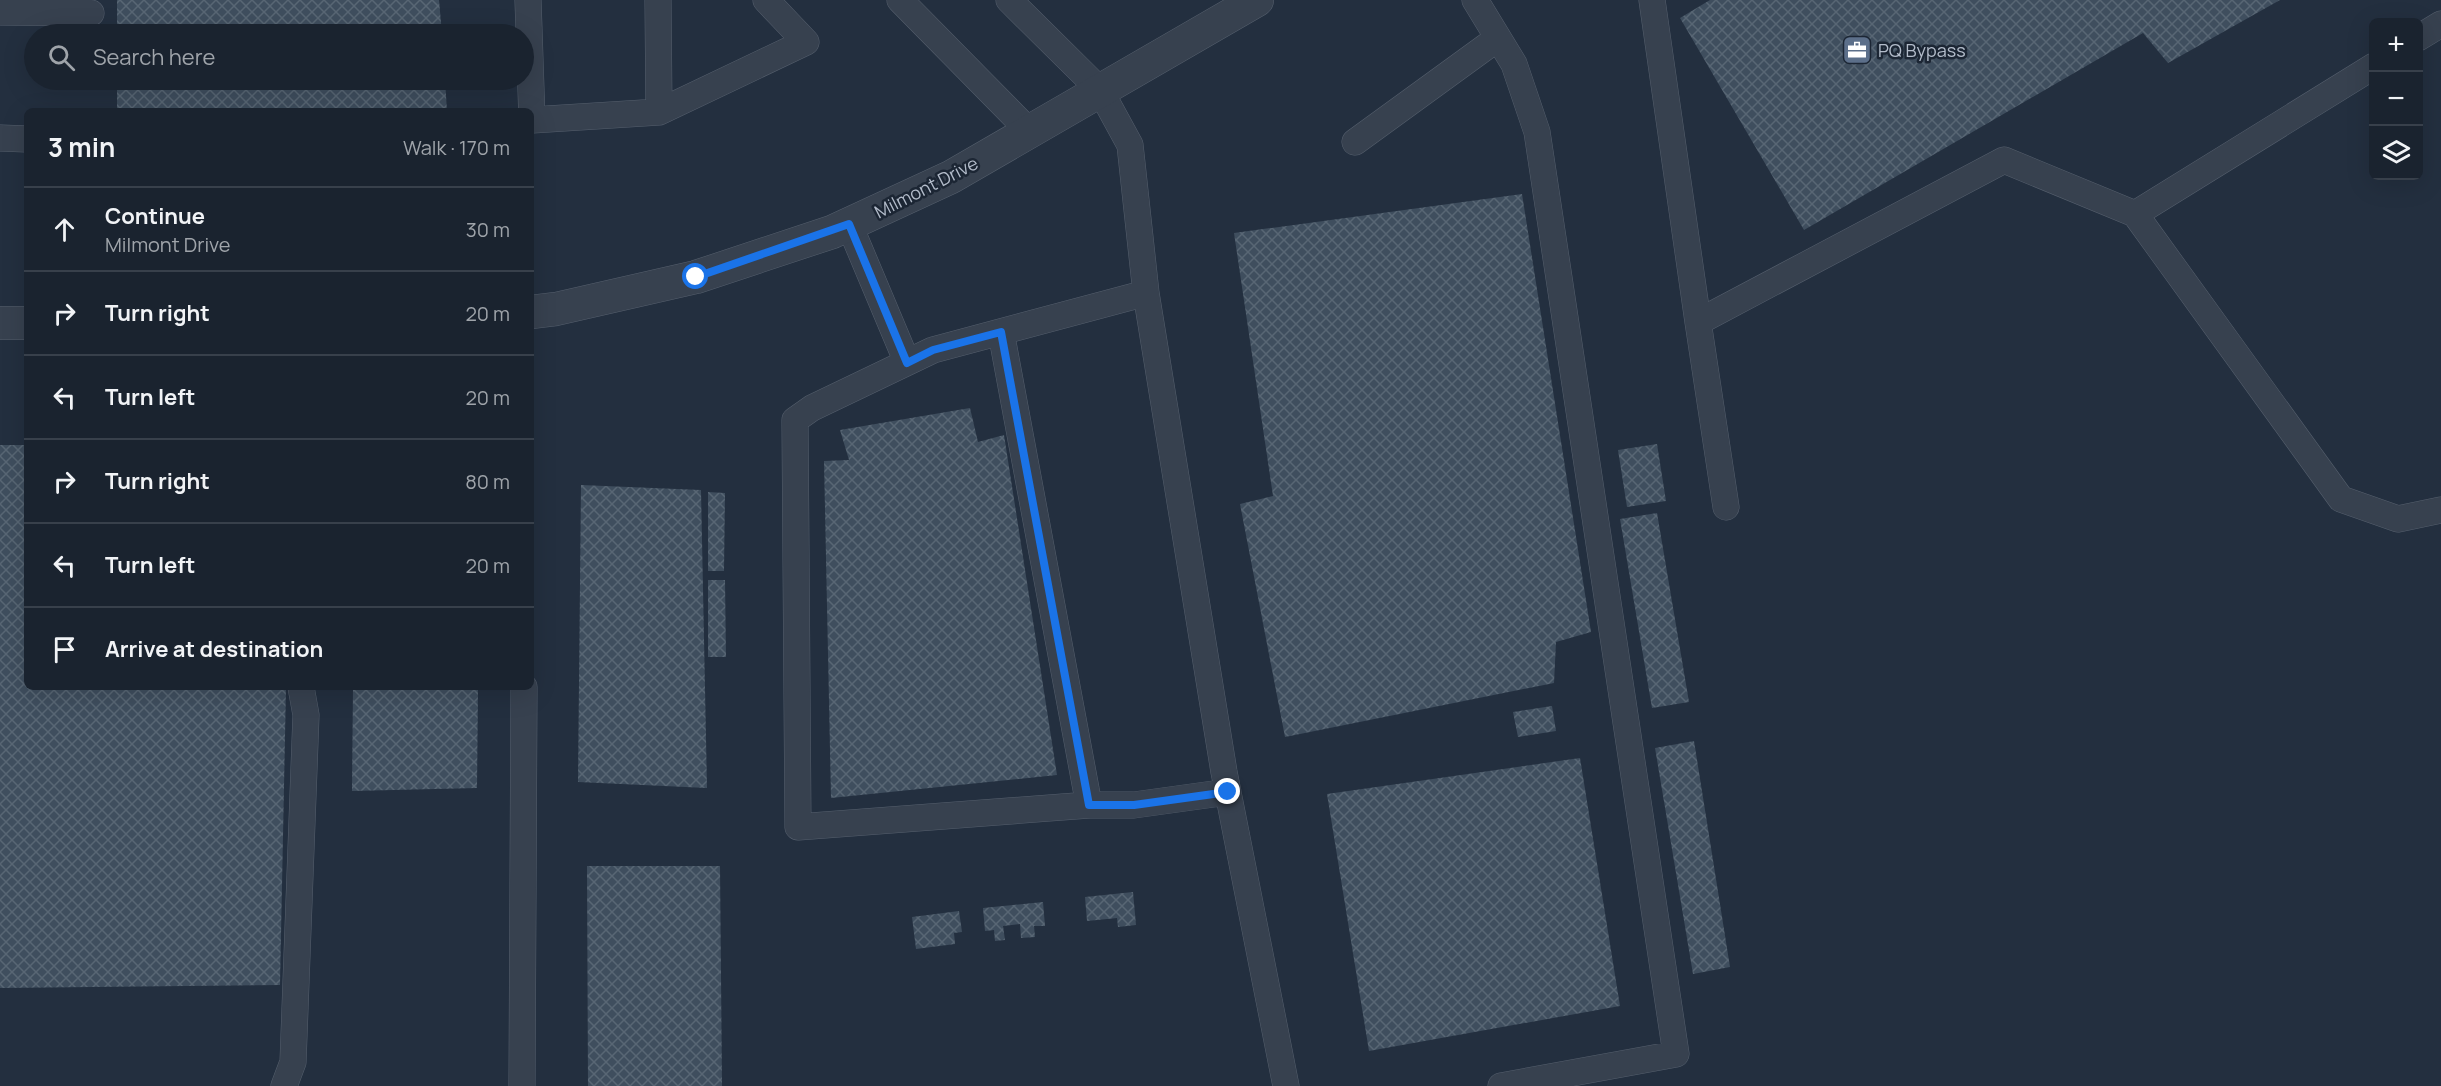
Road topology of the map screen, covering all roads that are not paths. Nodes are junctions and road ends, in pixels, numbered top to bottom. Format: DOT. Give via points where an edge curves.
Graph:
graph roads {
  1 [pos="528,0"];
  2 [pos="658,0"];
  3 [pos="765,0"];
  4 [pos="900,0"];
  5 [pos="1009,0"];
  6 [pos="1257,0"];
  7 [pos="1475,0"];
  8 [pos="1652,0"];
  9 [pos="0,12"];
  10 [pos="91,13"];
  11 [pos="529,24"];
  12 [pos="2441,24"];
  13 [pos="2423,35"];
  14 [pos="1498,38"];
  15 [pos="2369,68"];
  16 [pos="531,90"];
  17 [pos="1101,90"];
  18 [pos="532,108"];
  19 [pos="659,112"];
  20 [pos="534,120"];
  21 [pos="1029,131"];
  22 [pos="0,138"];
  23 [pos="24,139"];
  24 [pos="1355,142"];
  25 [pos="2134,214"];
  26 [pos="849,224"];
  27 [pos="1146,293"];
  28 [pos="534,312"];
  29 [pos="1698,322"];
  30 [pos="0,323"];
  31 [pos="24,323"];
  32 [pos="1001,332"];
  33 [pos="907,363"];
  34 [pos="1726,507"];
  35 [pos="2441,510"];
  36 [pos="302,690"];
  37 [pos="524,690"];
  38 [pos="1228,792"];
  39 [pos="1089,805"];
  40 [pos="284,1086"];
  41 [pos="522,1086"];
  42 [pos="1286,1086"];
  43 [pos="1501,1086"];
  1 -- 11 [label="lane"];
  2 -- 19 [label="lane"];
  3 -- 19 [label="lane" via="806,42"];
  4 -- 21 [label="lane"];
  5 -- 17 [label="lane"];
  6 -- 17 [label="street, Milmont Drive"];
  7 -- 14 [label="lane"];
  8 -- 29 [label="lane"];
  9 -- 10 [label="lane"];
  12 -- 13 [label="lane"];
  14 -- 24 [label="lane"];
  14 -- 43 [label="lane" via="1514,64 1537,132 1676,1054"];
  15 -- 25 [label="lane"];
  16 -- 18 [label="lane"];
  17 -- 21 [label="street, Milmont Drive"];
  17 -- 27 [label="lane" via="1130,145"];
  19 -- 20 [label="lane"];
  21 -- 26 [label="street, Milmont Drive" via="951,177"];
  22 -- 23 [label="lane"];
  25 -- 29 [label="lane" via="2004,160"];
  25 -- 35 [label="lane" via="2341,499 2398,519"];
  26 -- 28 [label="street, Milmont Drive" via="696,277"];
  26 -- 33 [label="lane"];
  27 -- 32 [label="lane"];
  27 -- 38 [label="lane"];
  29 -- 34 [label="lane"];
  30 -- 31 [label="street"];
  32 -- 33 [label="lane" via="933,350"];
  32 -- 39 [label="lane"];
  33 -- 39 [label="lane" via="795,420 798,827"];
  36 -- 40 [label="lane" via="306,715 293,1062"];
  37 -- 41 [label="lane"];
  38 -- 39 [label="lane" via="1134,805"];
  38 -- 42 [label="lane"];
}
